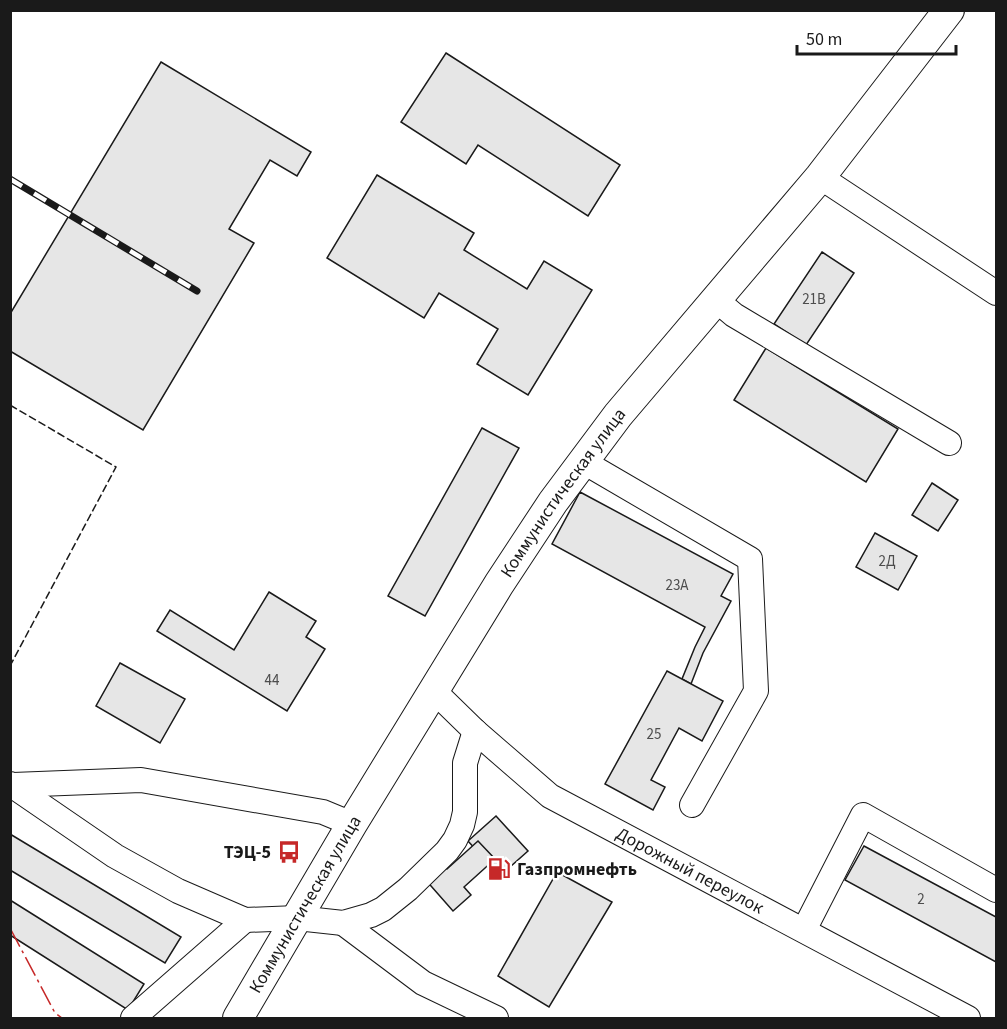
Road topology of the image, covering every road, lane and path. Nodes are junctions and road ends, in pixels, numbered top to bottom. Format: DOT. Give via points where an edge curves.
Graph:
graph roads {
  1 [pos="949,10"];
  2 [pos="820,177"];
  3 [pos="996,293"];
  4 [pos="715,299"];
  5 [pos="949,443"];
  6 [pos="582,461"];
  7 [pos="434,692"];
  8 [pos="475,731"];
  9 [pos="12,785"];
  10 [pos="692,805"];
  11 [pos="352,824"];
  12 [pos="996,890"];
  13 [pos="297,918"];
  14 [pos="245,920"];
  15 [pos="343,923"];
  16 [pos="804,930"];
  17 [pos="133,1018"];
  18 [pos="238,1018"];
  19 [pos="496,1018"];
  20 [pos="968,1018"];
  1 -- 2 [label="main road, Коммунистическая улица"];
  2 -- 3 [label="street"];
  2 -- 4 [label="main road, Коммунистическая улица"];
  4 -- 5 [label="street" via="734,315"];
  4 -- 6 [label="main road, Коммунистическая улица"];
  6 -- 7 [label="main road, Коммунистическая улица"];
  6 -- 10 [label="street" via="750,559 756,691"];
  7 -- 8 [label="street, Дорожный переулок"];
  7 -- 11 [label="main road, Коммунистическая улица"];
  8 -- 15 [label="street" via="465,763 465,812 455,840 383,909"];
  8 -- 16 [label="street, Дорожный переулок" via="550,796"];
  9 -- 11 [label="street" via="141,780 323,812"];
  9 -- 14 [label="street" via="115,856 178,891"];
  11 -- 13 [label="main road, Коммунистическая улица"];
  12 -- 16 [label="street" via="863,815"];
  13 -- 14 [label="street"];
  13 -- 15 [label="street"];
  13 -- 18 [label="main road, Коммунистическая улица"];
  14 -- 17 [label="street"];
  15 -- 19 [label="street" via="423,983"];
  16 -- 20 [label="street, Дорожный переулок"];
}
